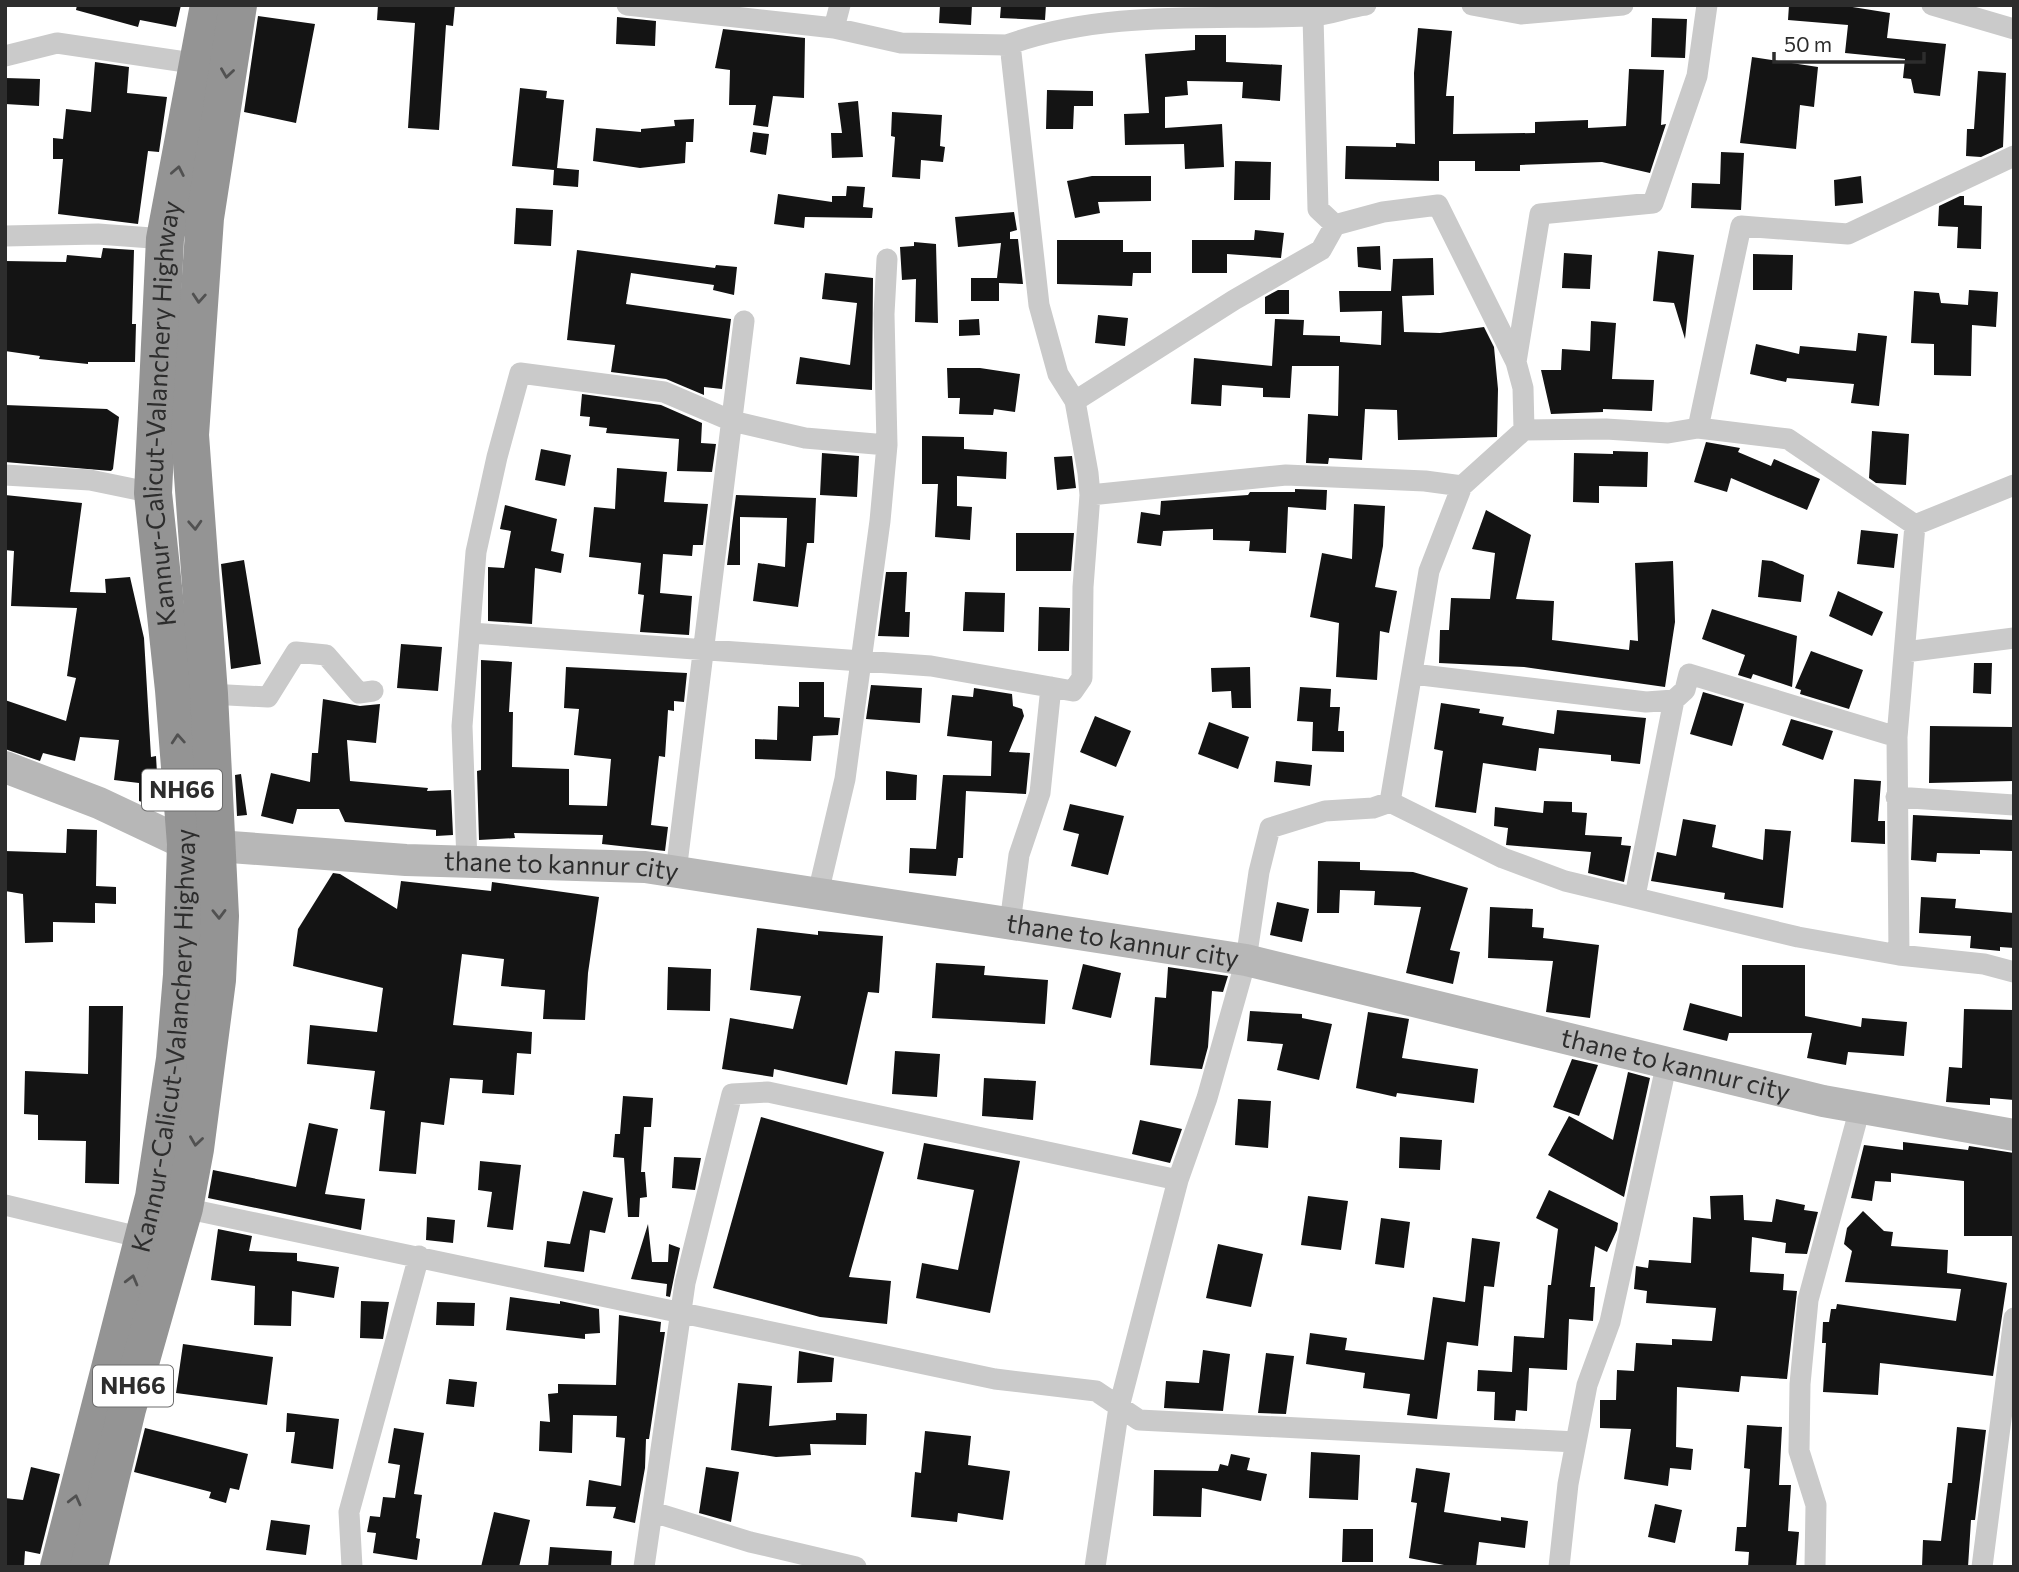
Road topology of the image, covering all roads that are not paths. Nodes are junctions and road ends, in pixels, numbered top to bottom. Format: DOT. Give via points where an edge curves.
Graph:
graph roads {
  1 [pos="209,5"];
  2 [pos="238,5"];
  3 [pos="627,5"];
  4 [pos="840,5"];
  5 [pos="1366,5"];
  6 [pos="1472,5"];
  7 [pos="1623,5"];
  8 [pos="1707,5"];
  9 [pos="1932,5"];
  10 [pos="1245,11"];
  11 [pos="1313,16"];
  12 [pos="835,28"];
  13 [pos="2014,29"];
  14 [pos="1007,45"];
  15 [pos="5,55"];
  16 [pos="199,64"];
  17 [pos="2014,156"];
  18 [pos="1335,225"];
  19 [pos="5,236"];
  20 [pos="165,239"];
  21 [pos="887,258"];
  22 [pos="744,321"];
  23 [pos="1516,362"];
  24 [pos="1075,401"];
  25 [pos="732,421"];
  26 [pos="1698,428"];
  27 [pos="1524,430"];
  28 [pos="887,445"];
  29 [pos="5,475"];
  30 [pos="2014,485"];
  31 [pos="1462,486"];
  32 [pos="153,493"];
  33 [pos="1090,495"];
  34 [pos="1915,525"];
  35 [pos="471,633"];
  36 [pos="2014,638"];
  37 [pos="704,648"];
  38 [pos="1905,652"];
  39 [pos="861,660"];
  40 [pos="1413,674"];
  41 [pos="1051,687"];
  42 [pos="373,691"];
  43 [pos="209,695"];
  44 [pos="1674,701"];
  45 [pos="1897,737"];
  46 [pos="5,767"];
  47 [pos="1896,797"];
  48 [pos="1390,802"];
  49 [pos="2014,805"];
  50 [pos="201,845"];
  51 [pos="467,862"];
  52 [pos="676,872"];
  53 [pos="818,893"];
  54 [pos="1636,896"];
  55 [pos="1010,923"];
  56 [pos="1899,955"];
  57 [pos="1246,960"];
  58 [pos="2014,972"];
  59 [pos="1667,1062"];
  60 [pos="1860,1108"];
  61 [pos="2014,1135"];
  62 [pos="1178,1180"];
  63 [pos="5,1205"];
  64 [pos="184,1208"];
  65 [pos="144,1238"];
  66 [pos="419,1256"];
  67 [pos="681,1313"];
  68 [pos="2014,1318"];
  69 [pos="1119,1407"];
  70 [pos="1576,1442"];
  71 [pos="653,1512"];
  72 [pos="59,1567"];
  73 [pos="89,1567"];
  74 [pos="352,1567"];
  75 [pos="643,1567"];
  76 [pos="856,1567"];
  77 [pos="1095,1567"];
  78 [pos="1559,1567"];
  79 [pos="1815,1567"];
  80 [pos="1982,1567"];
  1 -- 16 [label="highway, Kannur-Calicut-Valanchery Highway / NH66"];
  2 -- 43 [label="highway, Kannur-Calicut-Valanchery Highway / NH66, one-way" via="205,218 190,435"];
  3 -- 12 [label="street"];
  4 -- 12 [label="street"];
  5 -- 11 [label="street"];
  6 -- 7 [label="street" via="1521,14"];
  8 -- 23 [label="street" via="1696,76 1653,203 1540,214"];
  9 -- 13 [label="street"];
  10 -- 11 [label="street"];
  10 -- 14 [label="street" via="1149,18 1037,35"];
  11 -- 18 [label="street" via="1318,209"];
  12 -- 14 [label="street" via="901,43"];
  14 -- 24 [label="street" via="1039,305 1058,374"];
  15 -- 16 [label="street" via="57,43"];
  20 -- 16 [label="highway, Kannur-Calicut-Valanchery Highway / NH66, one-way"];
  17 -- 26 [label="street" via="1848,234 1741,226"];
  18 -- 23 [label="street" via="1383,212 1438,205"];
  18 -- 24 [label="street" via="1321,250"];
  19 -- 20 [label="street" via="98,234"];
  20 -- 32 [label="highway, Kannur-Calicut-Valanchery Highway / NH66"];
  21 -- 28 [label="street"];
  22 -- 25 [label="street"];
  23 -- 27 [label="street" via="1523,388"];
  24 -- 33 [label="street"];
  25 -- 28 [label="street" via="805,438"];
  25 -- 35 [label="street" via="664,392 520,373 476,552"];
  25 -- 37 [label="street"];
  26 -- 27 [label="street" via="1668,433"];
  26 -- 34 [label="street" via="1788,439"];
  27 -- 31 [label="street"];
  28 -- 39 [label="street"];
  29 -- 32 [label="street" via="90,480"];
  30 -- 34 [label="street"];
  31 -- 33 [label="street" via="1286,475"];
  31 -- 40 [label="street" via="1429,571"];
  50 -- 32 [label="highway, Kannur-Calicut-Valanchery Highway / NH66, one-way" via="174,690"];
  33 -- 41 [label="street" via="1082,678 1073,691"];
  34 -- 38 [label="street"];
  35 -- 37 [label="street"];
  35 -- 51 [label="street" via="462,726"];
  36 -- 38 [label="street"];
  37 -- 39 [label="street"];
  37 -- 52 [label="street"];
  38 -- 45 [label="street"];
  39 -- 41 [label="street" via="930,666"];
  39 -- 53 [label="street" via="845,779"];
  40 -- 44 [label="street" via="1646,702"];
  40 -- 48 [label="street"];
  41 -- 55 [label="street" via="1040,793 1019,855"];
  42 -- 43 [label="street" via="359,693 326,655 296,652 268,697"];
  43 -- 50 [label="highway, Kannur-Calicut-Valanchery Highway / NH66"];
  44 -- 45 [label="street" via="1685,690 1689,674"];
  44 -- 54 [label="street"];
  45 -- 47 [label="street"];
  46 -- 50 [label="street"];
  47 -- 49 [label="street"];
  47 -- 56 [label="street"];
  48 -- 54 [label="street" via="1503,858 1565,881"];
  48 -- 57 [label="street" via="1373,808 1325,811 1270,828"];
  50 -- 51 [label="street, thane to kannur city"];
  50 -- 64 [label="highway, Kannur-Calicut-Valanchery Highway / NH66, one-way" via="220,916 217,980"];
  50 -- 65 [label="highway, Kannur-Calicut-Valanchery Highway / NH66" via="181,975 175,1059"];
  51 -- 52 [label="street, thane to kannur city" via="645,867"];
  52 -- 53 [label="street, thane to kannur city"];
  53 -- 55 [label="street, thane to kannur city"];
  54 -- 56 [label="street" via="1798,937"];
  55 -- 57 [label="street, thane to kannur city"];
  56 -- 58 [label="street" via="1984,964"];
  57 -- 59 [label="street, thane to kannur city"];
  57 -- 62 [label="street"];
  59 -- 60 [label="street, thane to kannur city"];
  59 -- 70 [label="street" via="1610,1322 1587,1385"];
  60 -- 61 [label="street, thane to kannur city"];
  60 -- 79 [label="street" via="1808,1300 1799,1451 1816,1505"];
  62 -- 67 [label="street" via="768,1092 732,1094"];
  62 -- 69 [label="street"];
  63 -- 65 [label="street"];
  64 -- 66 [label="street"];
  64 -- 73 [label="highway, Kannur-Calicut-Valanchery Highway / NH66" via="127,1409"];
  72 -- 65 [label="highway, Kannur-Calicut-Valanchery Highway / NH66, one-way"];
  66 -- 67 [label="street"];
  66 -- 74 [label="street" via="349,1512"];
  67 -- 69 [label="street" via="995,1378 1096,1391"];
  67 -- 71 [label="street"];
  68 -- 80 [label="street"];
  69 -- 70 [label="street" via="1139,1420"];
  69 -- 77 [label="street"];
  70 -- 78 [label="street"];
  71 -- 75 [label="street"];
  71 -- 76 [label="street" via="750,1542"];
}
